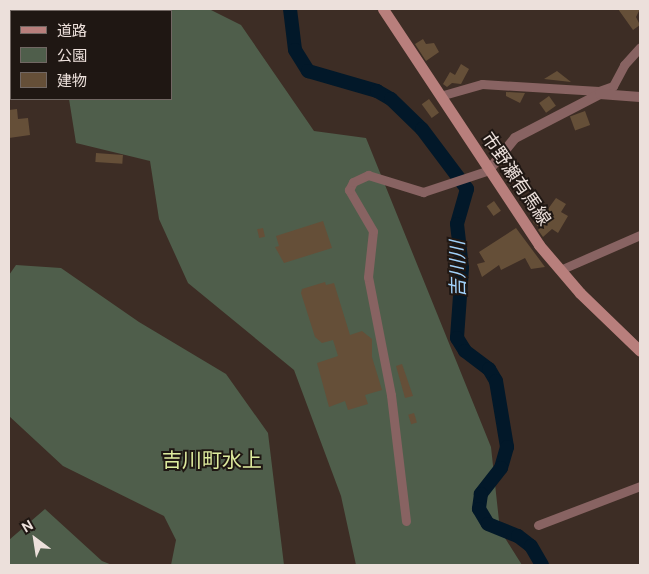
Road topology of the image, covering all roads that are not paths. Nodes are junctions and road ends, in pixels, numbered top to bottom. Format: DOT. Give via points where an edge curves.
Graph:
graph roads {
  1 [pos="383,9"];
  2 [pos="640,47"];
  3 [pos="599,92"];
  4 [pos="440,96"];
  5 [pos="640,96"];
  6 [pos="485,171"];
  7 [pos="640,235"];
  8 [pos="560,270"];
  9 [pos="640,351"];
  10 [pos="640,486"];
  11 [pos="406,521"];
  12 [pos="538,525"];
  1 -- 4 [label="main road, 市野瀬有馬線"];
  2 -- 3 [label="street" via="624,65 613,86"];
  3 -- 4 [label="street" via="482,84"];
  3 -- 5 [label="street"];
  3 -- 6 [label="street" via="515,138"];
  4 -- 6 [label="main road, 市野瀬有馬線"];
  6 -- 8 [label="main road, 市野瀬有馬線"];
  6 -- 11 [label="street" via="418,192 368,175 352,182 349,190 373,231 368,277 390,395"];
  7 -- 8 [label="street"];
  8 -- 9 [label="main road, 市野瀬有馬線"];
  10 -- 12 [label="street"];
}
